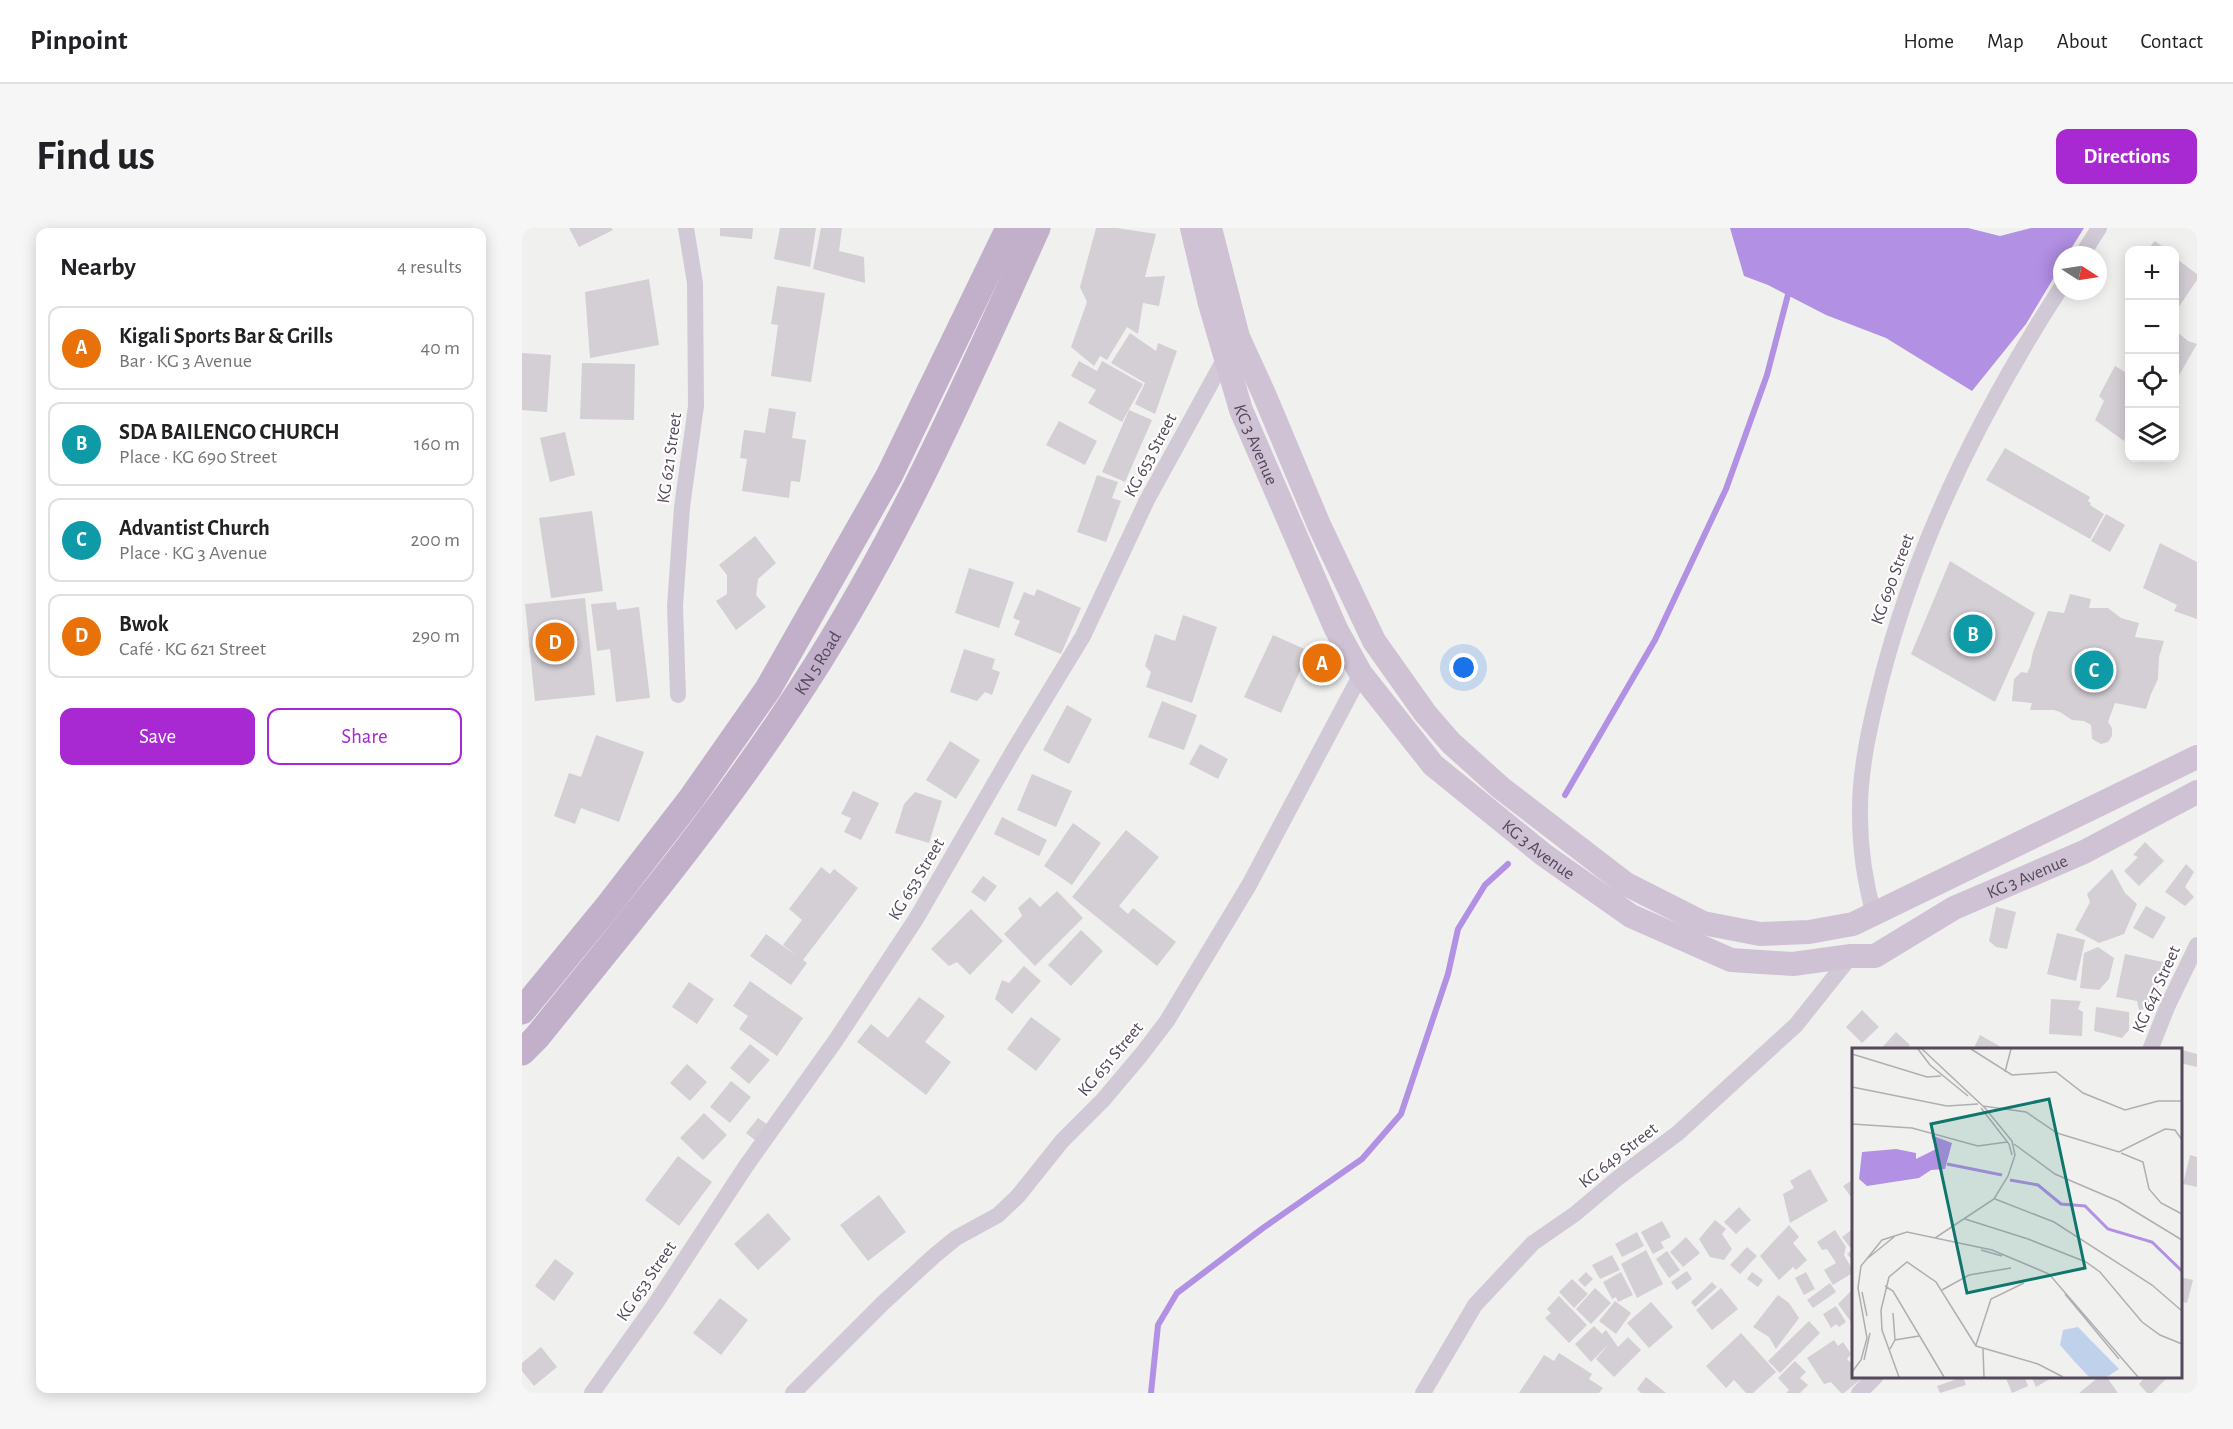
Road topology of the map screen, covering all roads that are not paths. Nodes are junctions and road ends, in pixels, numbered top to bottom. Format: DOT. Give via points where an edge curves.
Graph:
graph roads {
  1 [pos="686,228"];
  2 [pos="1009,228"];
  3 [pos="1037,228"];
  4 [pos="1192,228"];
  5 [pos="1210,228"];
  6 [pos="2099,228"];
  7 [pos="2088,246"];
  8 [pos="2054,300"];
  9 [pos="1226,356"];
  10 [pos="1361,674"];
  11 [pos="678,694"];
  12 [pos="2197,758"];
  13 [pos="2197,792"];
  14 [pos="1874,915"];
  15 [pos="2197,945"];
  16 [pos="1851,956"];
  17 [pos="522,1011"];
  18 [pos="2151,1048"];
  19 [pos="522,1052"];
  20 [pos="1875,1378"];
  21 [pos="592,1393"];
  22 [pos="793,1393"];
  23 [pos="1423,1393"];
  24 [pos="1859,1393"];
  1 -- 11 [label="street, KG 621 Street" via="695,283 696,406 682,507 675,606"];
  2 -- 17 [label="main road, KN 5 Road" via="889,476 768,689 684,807"];
  3 -- 19 [label="main road, KN 5 Road" via="884,552 789,709 720,806"];
  4 -- 9 [label="main road, KG 3 Avenue"];
  5 -- 14 [label="main road, KG 3 Avenue" via="1238,337 1319,525 1374,641 1451,743 1501,788 1626,884 1703,924 1760,934 1809,932 1853,924"];
  6 -- 7 [label="street"];
  8 -- 14 [label="street, KG 690 Street" via="2006,379 1944,497 1893,634 1872,717 1860,813 1864,879"];
  9 -- 10 [label="main road, KG 3 Avenue" via="1241,410 1336,629"];
  9 -- 21 [label="street, KG 653 Street" via="1147,500 1083,636 916,919"];
  10 -- 16 [label="main road, KG 3 Avenue" via="1433,765 1544,855 1631,916 1731,960 1793,964"];
  10 -- 22 [label="street, KG 651 Street" via="1249,885 1172,1012 1141,1055 1018,1196 998,1215 956,1238 934,1256"];
  12 -- 14 [label="main road, KG 3 Avenue"];
  13 -- 16 [label="main road, KG 3 Avenue" via="2084,852 1954,908 1875,956"];
  15 -- 18 [label="street, KG 647 Street"];
  16 -- 23 [label="street, KG 649 Street" via="1796,1025 1678,1133 1533,1244 1475,1305"];
  20 -- 24 [label="street"];
}
